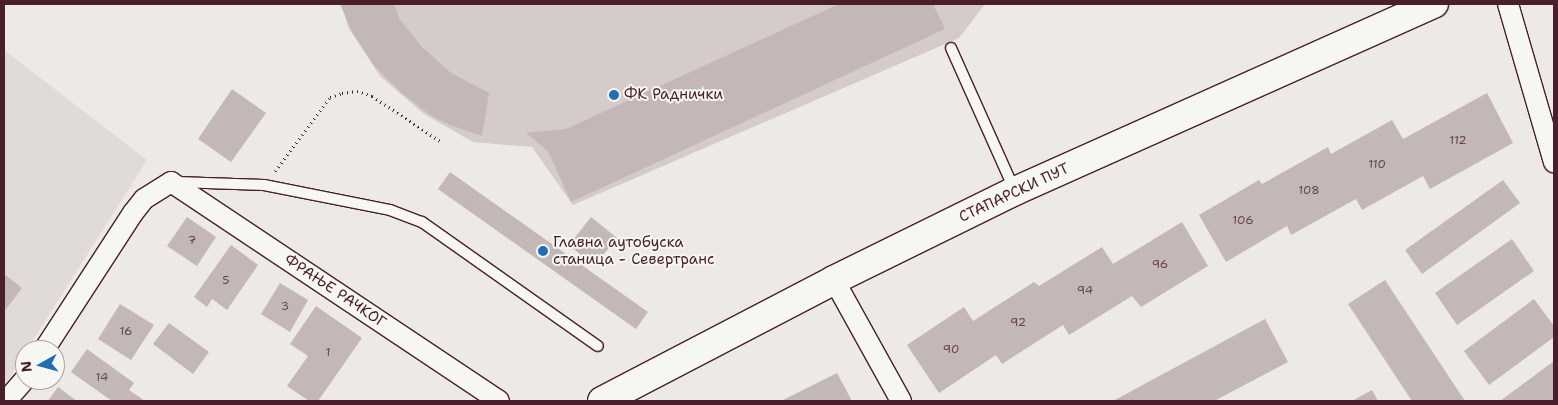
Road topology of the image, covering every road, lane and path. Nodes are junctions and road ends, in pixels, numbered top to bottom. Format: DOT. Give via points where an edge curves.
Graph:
graph roads {
  1 [pos="1434,4"];
  2 [pos="1508,4"];
  3 [pos="951,48"];
  4 [pos="440,140"];
  5 [pos="1554,162"];
  6 [pos="170,182"];
  7 [pos="264,185"];
  8 [pos="1015,191"];
  9 [pos="834,280"];
  10 [pos="51,340"];
  11 [pos="598,346"];
  12 [pos="16,390"];
  13 [pos="6,401"];
  14 [pos="499,401"];
  15 [pos="602,401"];
  16 [pos="901,401"];
  1 -- 8 [label="main road, СТАПАРСКИ ПУТ"];
  2 -- 5 [label="street"];
  3 -- 8 [label="lane"];
  4 -- 7 [label="path" via="372,96 357,91 342,92 330,97"];
  6 -- 7 [label="lane"];
  6 -- 10 [label="street" via="138,206"];
  6 -- 14 [label="street, ФРАЊЕ РАЧКОГ"];
  7 -- 11 [label="lane" via="390,210 422,222"];
  8 -- 9 [label="main road, СТАПАРСКИ ПУТ"];
  9 -- 15 [label="main road, СТАПАРСКИ ПУТ"];
  9 -- 16 [label="street"];
  12 -- 13 [label="street"];
}
